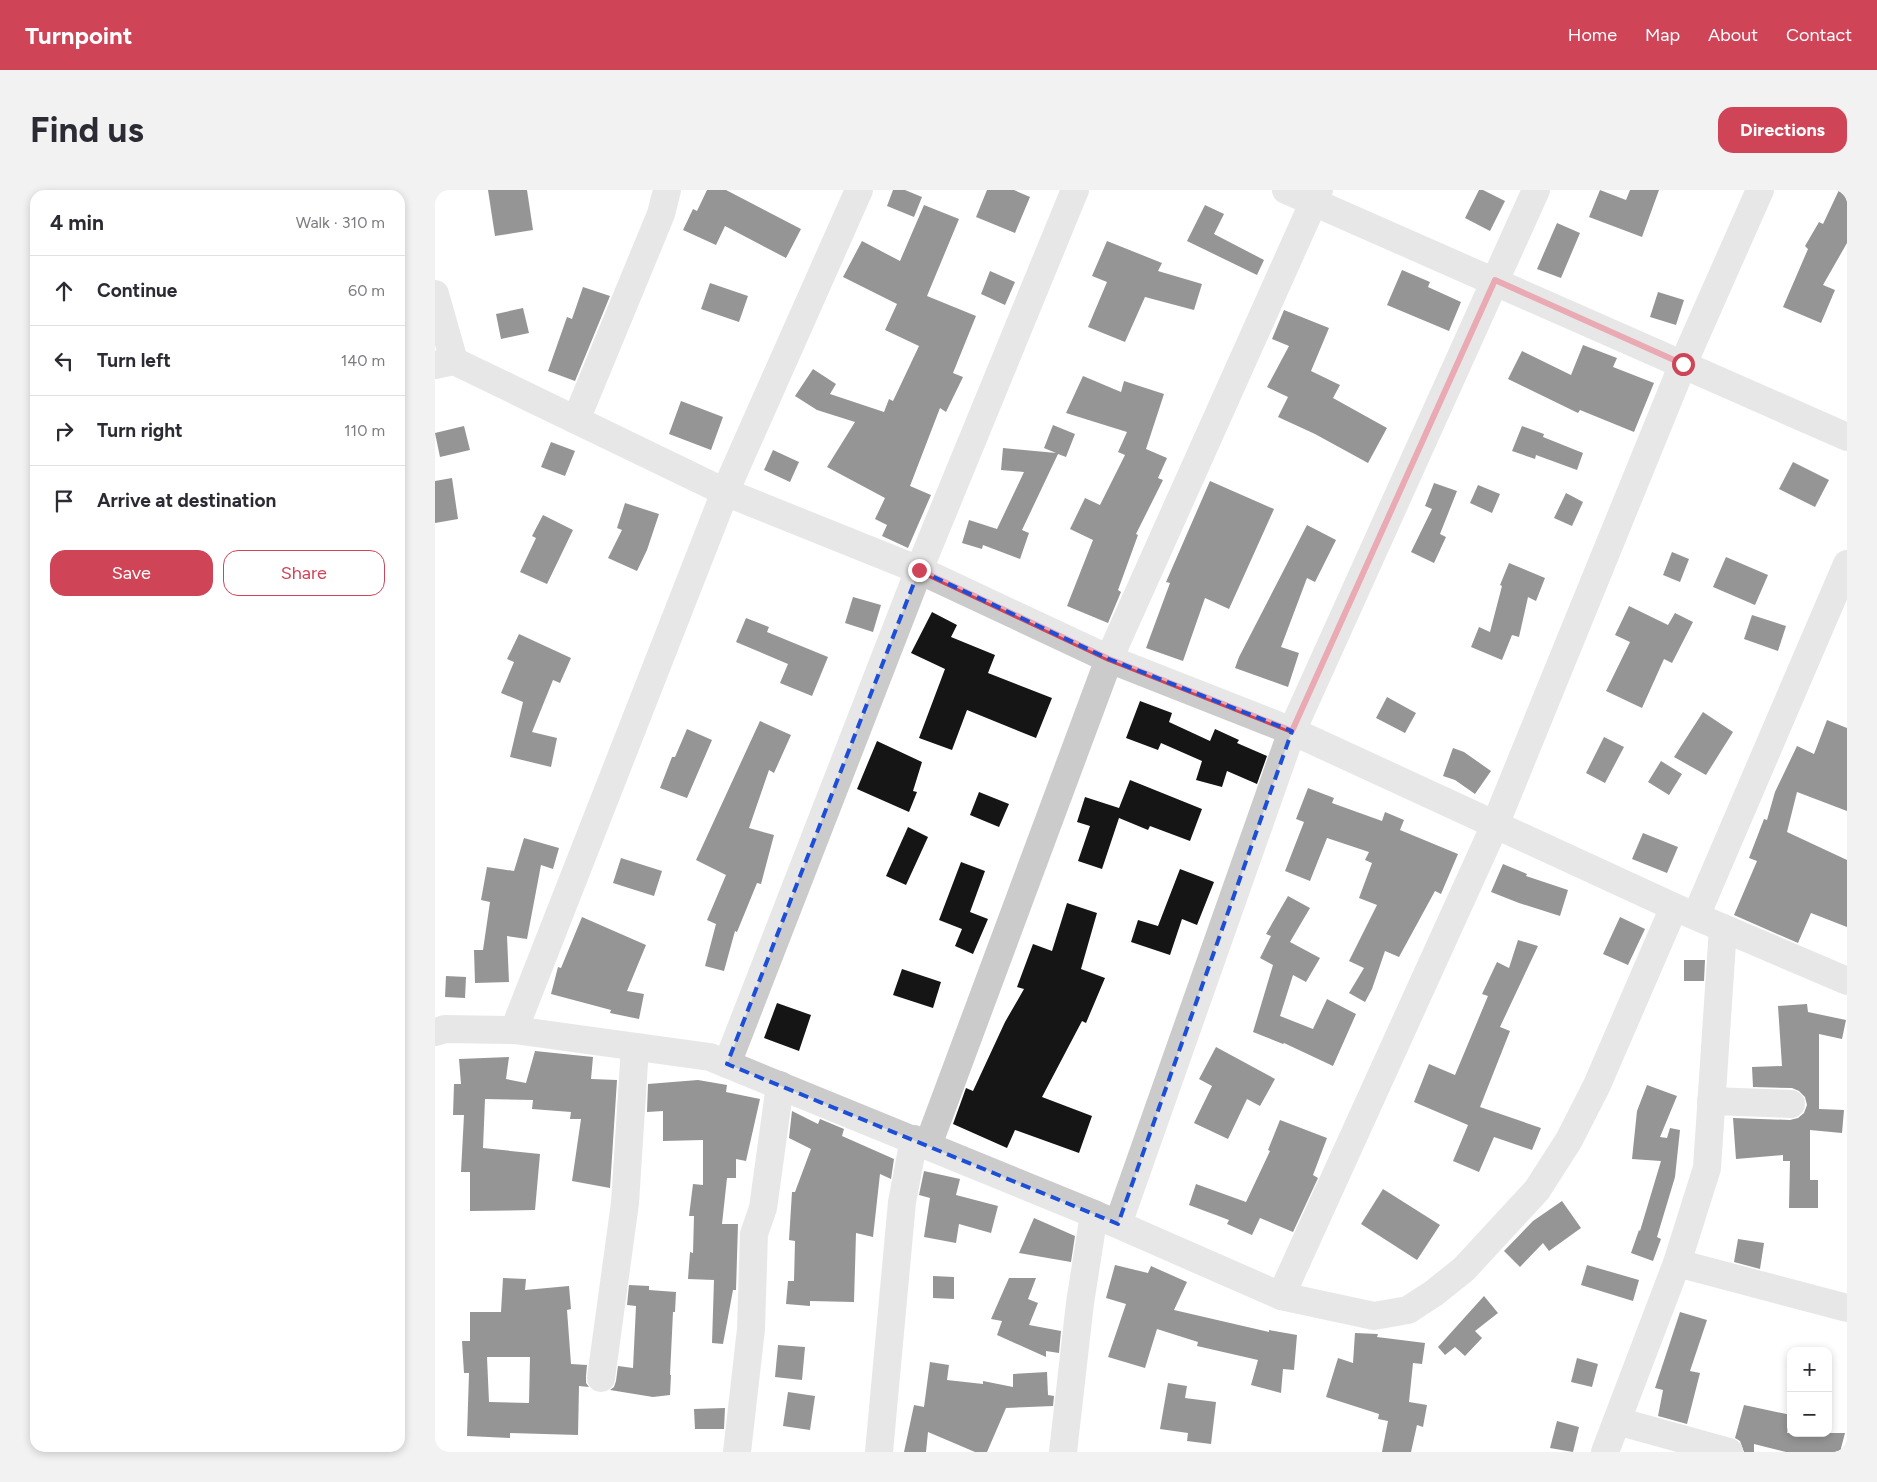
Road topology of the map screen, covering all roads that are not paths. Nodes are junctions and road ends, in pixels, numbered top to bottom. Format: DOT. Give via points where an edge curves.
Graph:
graph roads {
  1 [pos="667,190"];
  2 [pos="859,190"];
  3 [pos="1075,190"];
  4 [pos="1286,190"];
  5 [pos="1536,190"];
  6 [pos="1760,190"];
  7 [pos="1316,196"];
  8 [pos="1495,280"];
  9 [pos="435,294"];
  10 [pos="444,363"];
  11 [pos="1683,364"];
  12 [pos="576,420"];
  13 [pos="1847,437"];
  14 [pos="725,492"];
  15 [pos="1847,564"];
  16 [pos="919,570"];
  17 [pos="1109,659"];
  18 [pos="1292,731"];
  19 [pos="1495,825"];
  20 [pos="1685,912"];
  21 [pos="1723,928"];
  22 [pos="1847,981"];
  23 [pos="514,1030"];
  24 [pos="435,1032"];
  25 [pos="635,1047"];
  26 [pos="727,1064"];
  27 [pos="779,1085"];
  28 [pos="1711,1101"];
  29 [pos="1791,1104"];
  30 [pos="921,1142"];
  31 [pos="1106,1219"];
  32 [pos="1677,1263"];
  33 [pos="1281,1296"];
  34 [pos="1847,1308"];
  35 [pos="601,1378"];
  36 [pos="1617,1421"];
  37 [pos="737,1452"];
  38 [pos="879,1452"];
  39 [pos="1063,1452"];
  40 [pos="1605,1452"];
  41 [pos="1729,1452"];
  1 -- 12 [label="street" via="661,214"];
  2 -- 14 [label="street"];
  3 -- 16 [label="street"];
  4 -- 7 [label="street"];
  5 -- 8 [label="street"];
  6 -- 11 [label="street"];
  7 -- 8 [label="street"];
  7 -- 17 [label="street"];
  8 -- 11 [label="street"];
  8 -- 18 [label="street"];
  9 -- 10 [label="street"];
  10 -- 12 [label="street"];
  11 -- 13 [label="street"];
  11 -- 19 [label="street"];
  12 -- 14 [label="street"];
  14 -- 16 [label="street"];
  14 -- 23 [label="street"];
  15 -- 20 [label="street"];
  16 -- 17 [label="street"];
  16 -- 26 [label="street"];
  17 -- 18 [label="street"];
  17 -- 30 [label="street"];
  18 -- 19 [label="street"];
  18 -- 31 [label="street"];
  19 -- 20 [label="street"];
  19 -- 33 [label="street"];
  20 -- 21 [label="street"];
  20 -- 33 [label="street" via="1569,1140 1537,1190 1464,1269 1408,1310 1374,1316"];
  21 -- 22 [label="street"];
  21 -- 28 [label="street"];
  23 -- 24 [label="street" via="445,1029"];
  23 -- 25 [label="street"];
  25 -- 26 [label="street" via="710,1056"];
  25 -- 35 [label="street" via="625,1203"];
  26 -- 27 [label="street"];
  27 -- 30 [label="street"];
  27 -- 37 [label="street" via="763,1208 754,1234 751,1329"];
  28 -- 29 [label="street"];
  28 -- 32 [label="street" via="1707,1168"];
  30 -- 31 [label="street"];
  30 -- 38 [label="street" via="902,1202"];
  31 -- 33 [label="street"];
  31 -- 39 [label="street" via="1080,1303"];
  32 -- 34 [label="street"];
  32 -- 36 [label="street"];
  36 -- 40 [label="street"];
  36 -- 41 [label="street"];
}
